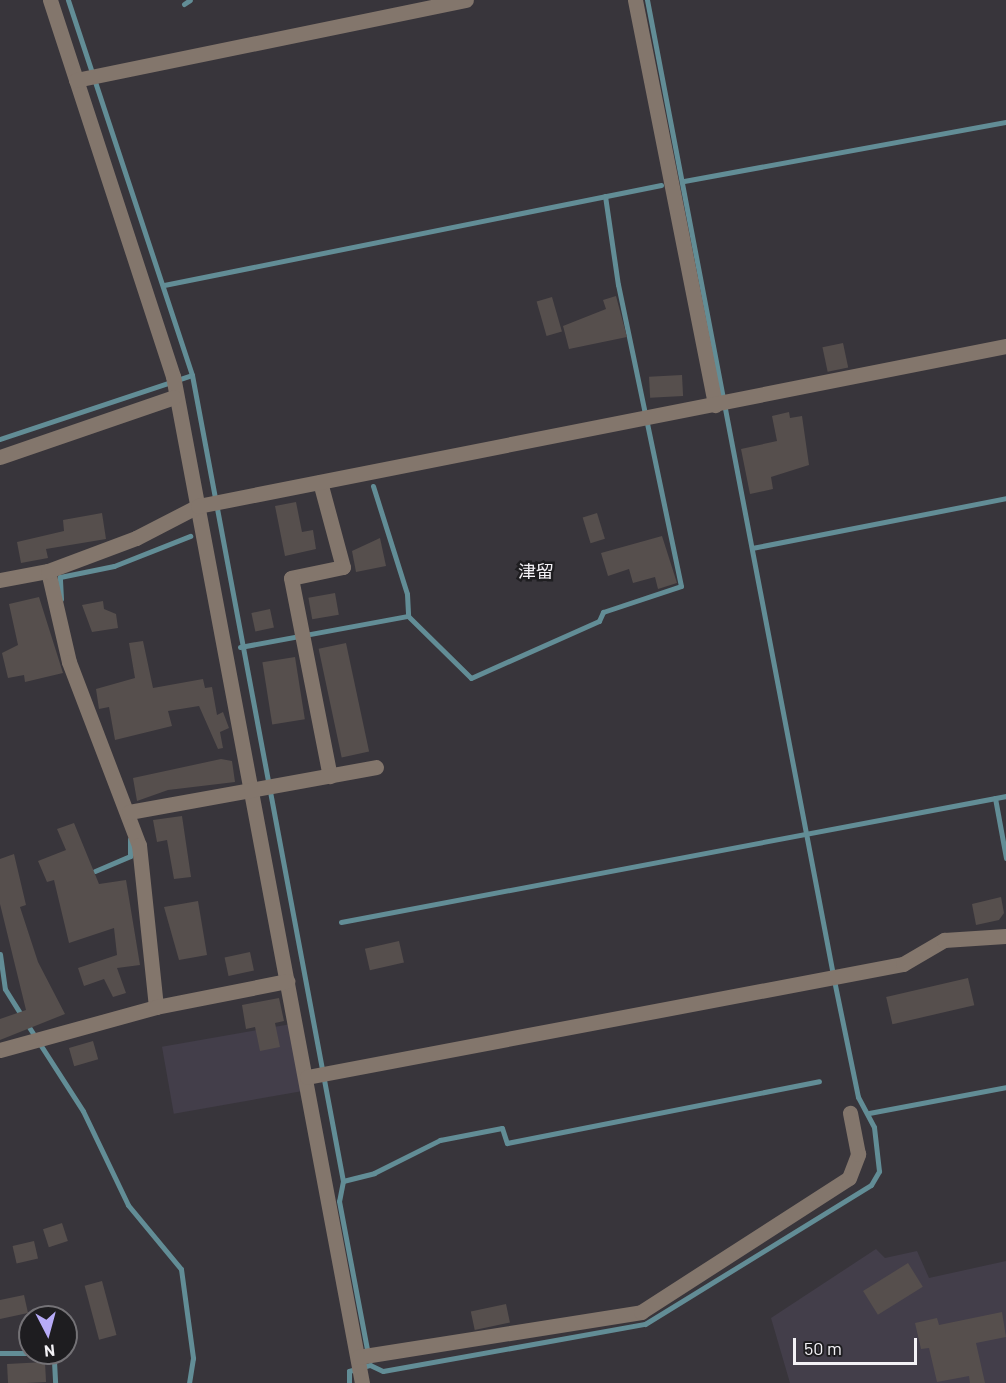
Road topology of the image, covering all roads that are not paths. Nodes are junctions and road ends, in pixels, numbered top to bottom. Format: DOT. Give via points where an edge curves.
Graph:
graph roads {
  1 [pos="50,0"];
  2 [pos="466,0"];
  3 [pos="635,0"];
  4 [pos="76,80"];
  5 [pos="1006,346"];
  6 [pos="174,386"];
  7 [pos="722,403"];
  8 [pos="0,457"];
  9 [pos="320,482"];
  10 [pos="205,505"];
  11 [pos="48,572"];
  12 [pos="0,580"];
  13 [pos="376,767"];
  14 [pos="330,776"];
  15 [pos="255,790"];
  16 [pos="126,810"];
  17 [pos="1006,936"];
  18 [pos="287,981"];
  19 [pos="156,1007"];
  20 [pos="0,1050"];
  21 [pos="307,1077"];
  22 [pos="851,1119"];
  23 [pos="363,1365"];
  1 -- 4 [label="street"];
  2 -- 4 [label="street"];
  3 -- 7 [label="street"];
  4 -- 6 [label="street"];
  5 -- 7 [label="street"];
  6 -- 8 [label="street"];
  6 -- 10 [label="street"];
  7 -- 9 [label="street"];
  9 -- 10 [label="street"];
  9 -- 14 [label="street" via="343,567 291,578"];
  10 -- 11 [label="street" via="136,538"];
  10 -- 15 [label="street"];
  11 -- 12 [label="street"];
  11 -- 16 [label="street" via="69,662"];
  13 -- 14 [label="street"];
  14 -- 15 [label="street"];
  15 -- 16 [label="street"];
  15 -- 18 [label="street"];
  16 -- 19 [label="street" via="139,845"];
  17 -- 21 [label="street" via="944,940 903,964"];
  18 -- 19 [label="street"];
  18 -- 21 [label="street"];
  19 -- 20 [label="street"];
  21 -- 23 [label="street"];
  22 -- 23 [label="street" via="858,1154 849,1179 641,1312"];
}
